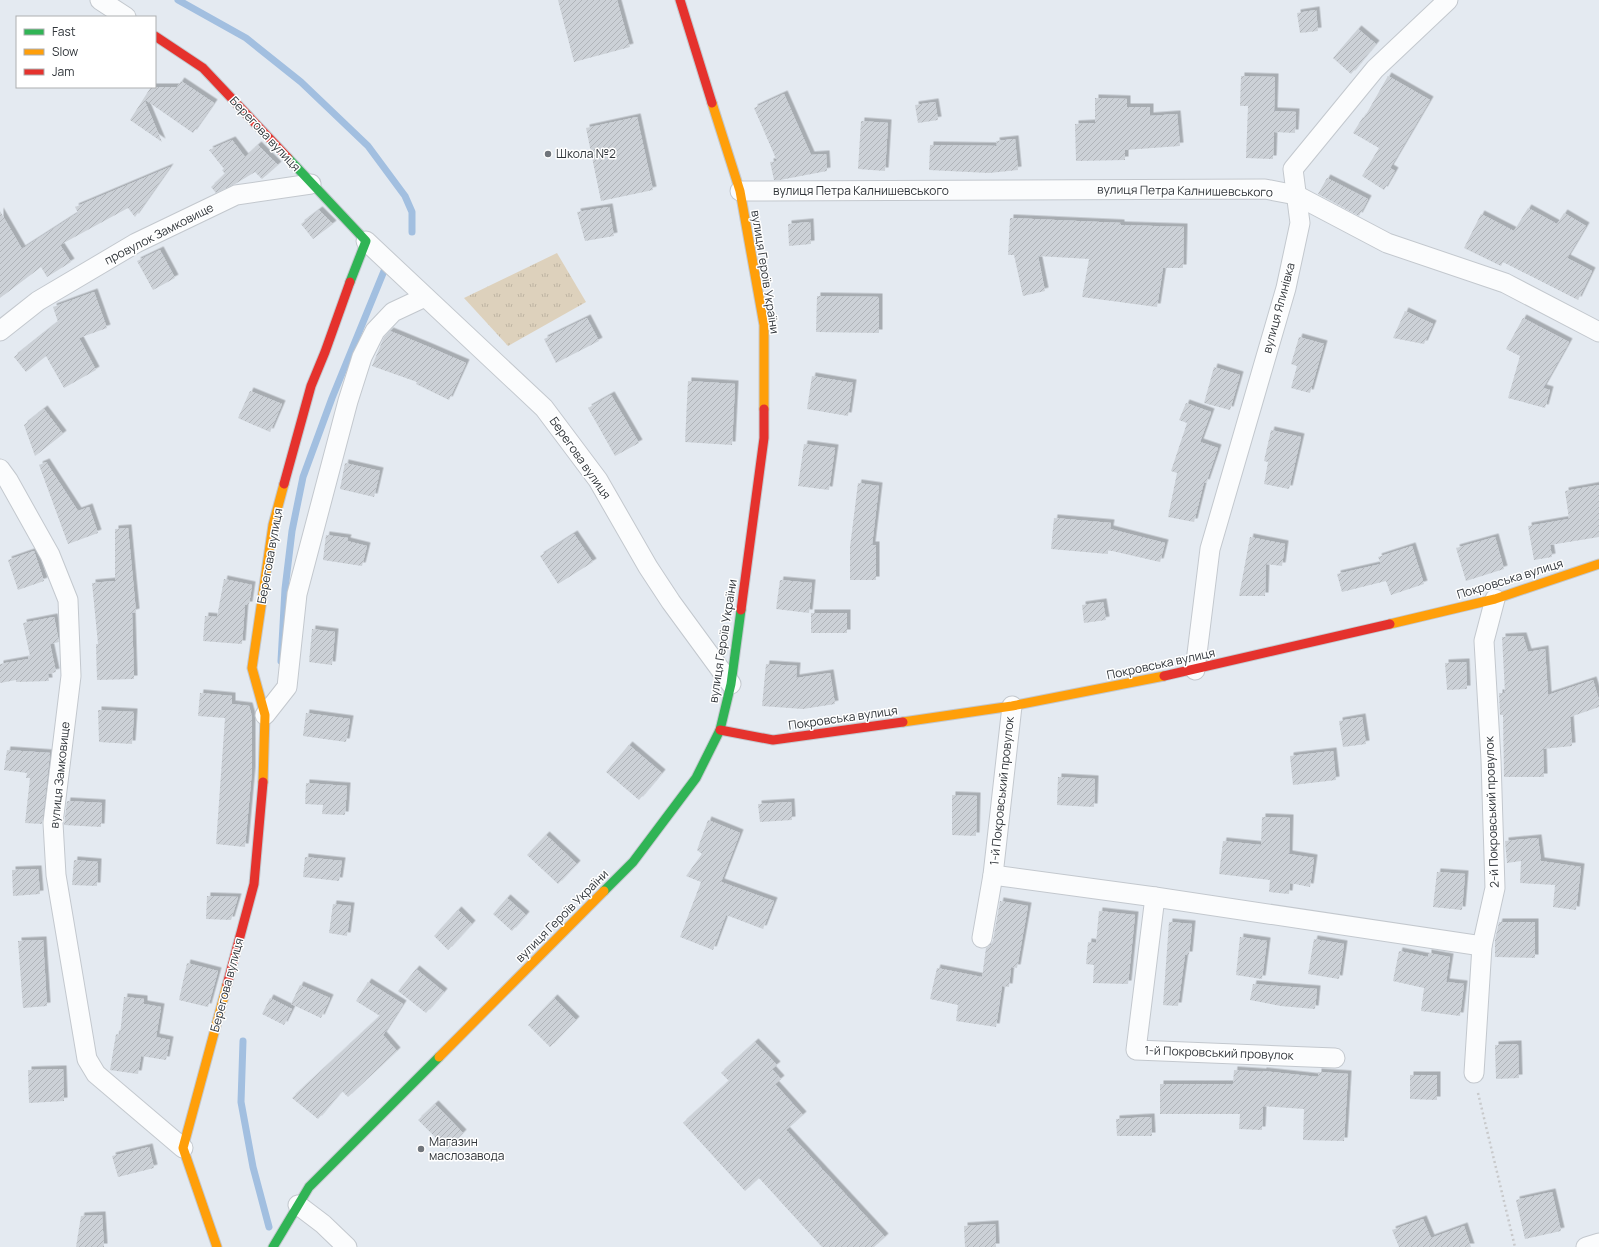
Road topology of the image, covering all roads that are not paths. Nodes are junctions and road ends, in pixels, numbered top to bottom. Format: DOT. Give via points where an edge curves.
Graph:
graph roads {
  1 [pos="100,0"];
  2 [pos="680,0"];
  3 [pos="1448,0"];
  4 [pos="124,16"];
  5 [pos="156,37"];
  6 [pos="311,184"];
  7 [pos="740,191"];
  8 [pos="1296,195"];
  9 [pos="366,241"];
  10 [pos="425,297"];
  11 [pos="0,331"];
  12 [pos="1599,332"];
  13 [pos="0,469"];
  14 [pos="1599,564"];
  15 [pos="1495,599"];
  16 [pos="1195,670"];
  17 [pos="731,684"];
  18 [pos="1012,706"];
  19 [pos="265,715"];
  20 [pos="720,730"];
  21 [pos="993,875"];
  22 [pos="1155,897"];
  23 [pos="982,938"];
  24 [pos="1482,946"];
  25 [pos="1335,1058"];
  26 [pos="1474,1072"];
  27 [pos="183,1148"];
  28 [pos="298,1205"];
  29 [pos="1599,1242"];
  30 [pos="217,1247"];
  31 [pos="273,1247"];
  32 [pos="347,1247"];
  33 [pos="1586,1247"];
  1 -- 4 [label="street"];
  2 -- 7 [label="street, вулиця Героїв України"];
  3 -- 8 [label="street, вулиця Ялинівка" via="1375,69 1292,169"];
  5 -- 6 [label="street, Берегова вулиця" via="203,68"];
  6 -- 9 [label="street, Берегова вулиця"];
  6 -- 11 [label="street, провулок Замковище" via="236,195 136,243 38,301"];
  7 -- 8 [label="street, вулиця Петра Калнишевського" via="1265,189"];
  7 -- 17 [label="street, вулиця Героїв України" via="764,325 764,438"];
  8 -- 12 [label="street, вулиця Петра Калнишевського" via="1387,243 1505,283"];
  8 -- 16 [label="street, вулиця Ялинівка" via="1300,224 1286,288 1210,549"];
  9 -- 10 [label="street, Берегова вулиця"];
  9 -- 19 [label="street, Берегова вулиця" via="311,386 273,525 252,668"];
  10 -- 17 [label="street, Берегова вулиця" via="544,408 598,480 659,585"];
  10 -- 19 [label="street" via="393,312 375,331 362,357 297,594 287,687"];
  13 -- 27 [label="street, вулиця Замковище" via="50,555 68,600 71,676 54,831 56,875 87,1059 96,1074"];
  14 -- 15 [label="street, Покровська вулиця"];
  15 -- 16 [label="street, Покровська вулиця"];
  15 -- 24 [label="street, 2-й Покровський провулок" via="1484,641 1495,888"];
  16 -- 18 [label="street, Покровська вулиця"];
  17 -- 20 [label="street, вулиця Героїв України"];
  18 -- 20 [label="street, Покровська вулиця" via="773,740"];
  18 -- 21 [label="street, 1-й Покровський провулок"];
  19 -- 27 [label="street, Берегова вулиця" via="264,771 254,884"];
  20 -- 28 [label="street, вулиця Героїв України" via="696,778 633,862 309,1187"];
  21 -- 22 [label="street, 1-й Покровський провулок"];
  21 -- 23 [label="street, 1-й Покровський провулок"];
  22 -- 24 [label="street, 1-й Покровський провулок"];
  22 -- 25 [label="street, 1-й Покровський провулок" via="1136,1050"];
  24 -- 26 [label="street, 2-й Покровський провулок"];
  27 -- 30 [label="street"];
  28 -- 31 [label="street, вулиця Героїв України"];
  28 -- 32 [label="street"];
  29 -- 33 [label="street"];
}
